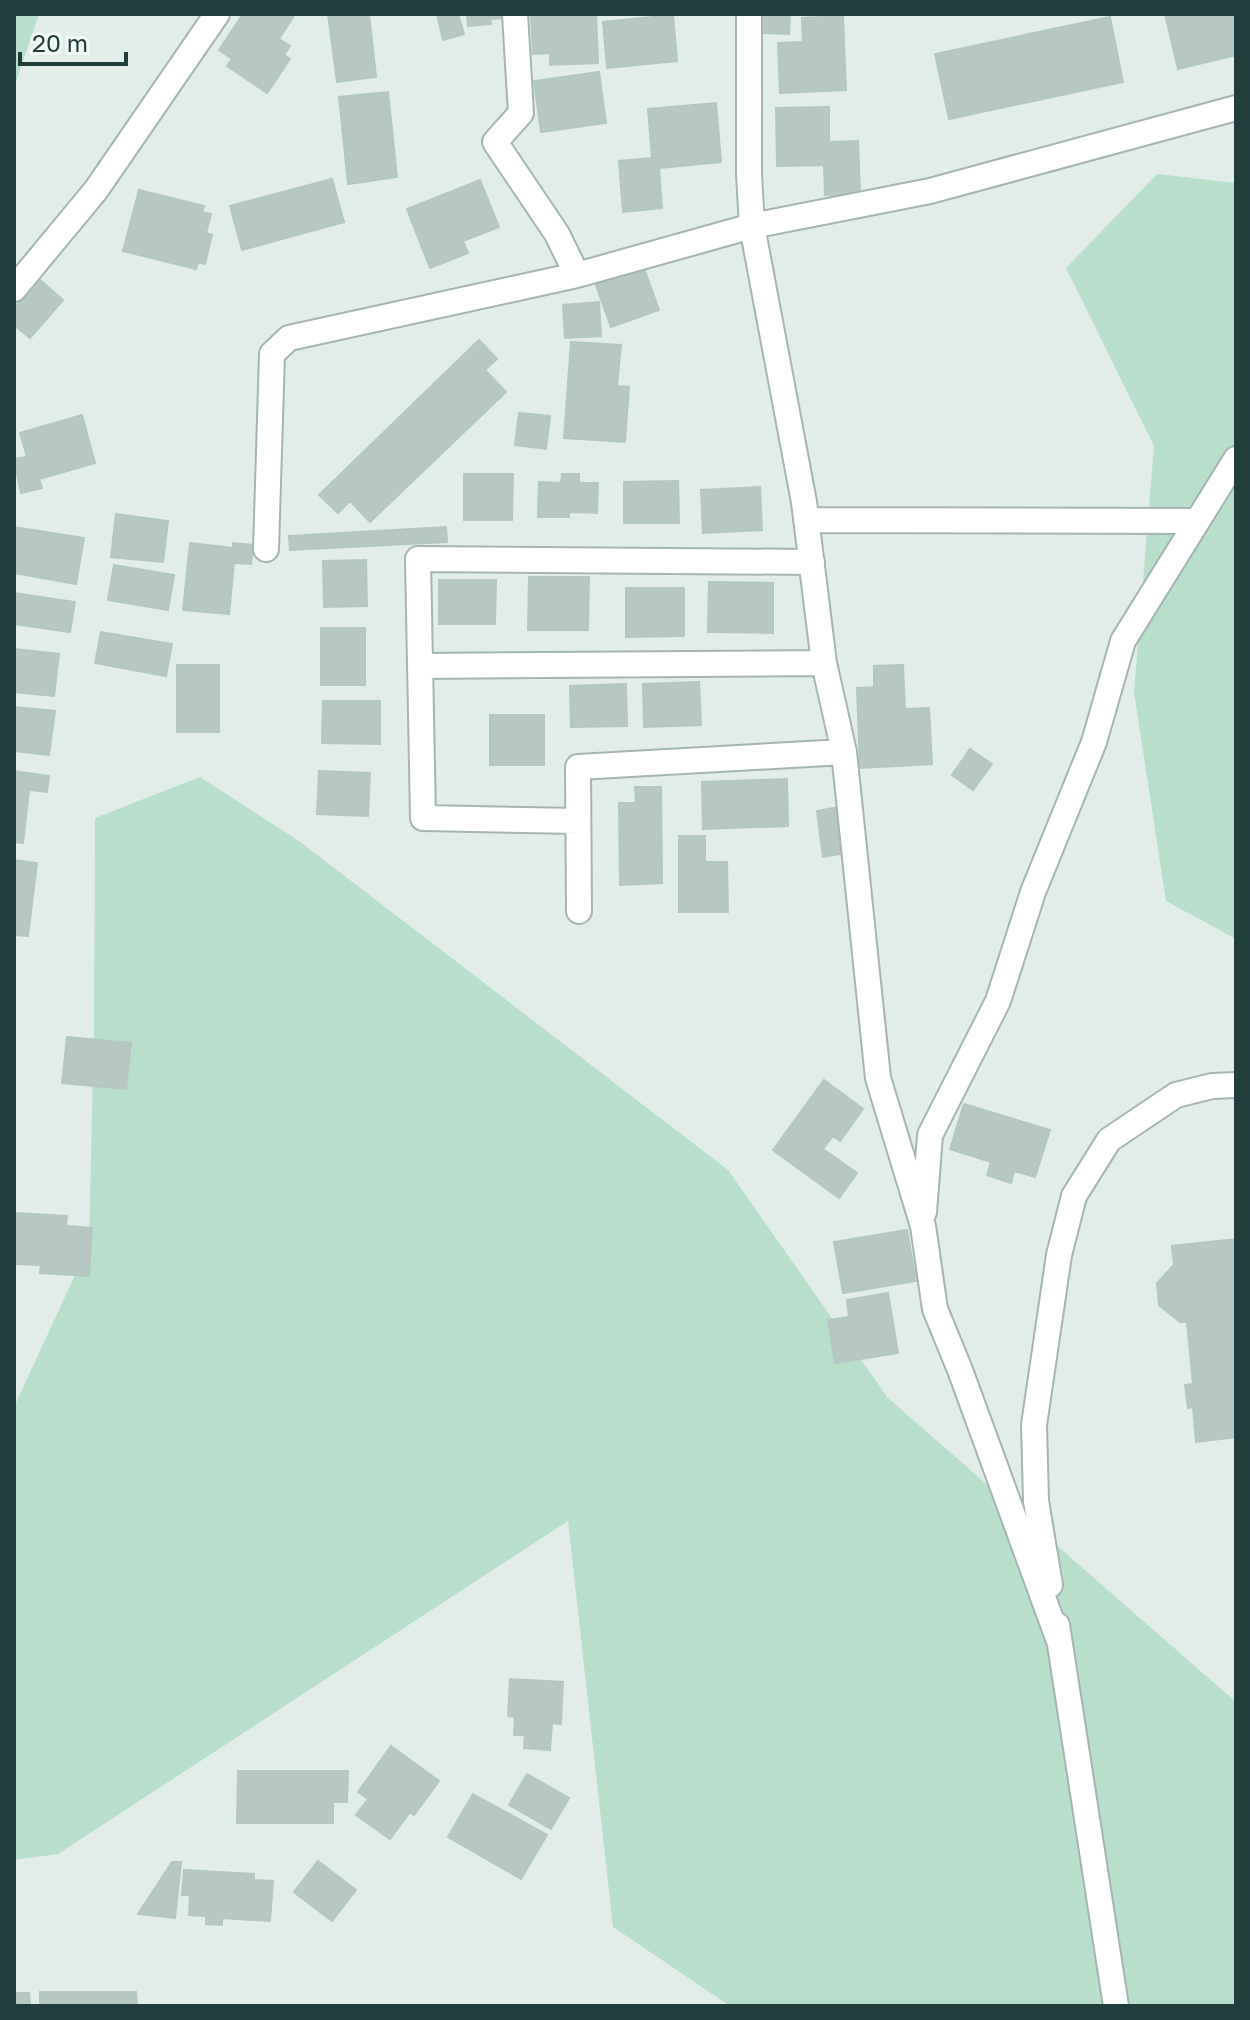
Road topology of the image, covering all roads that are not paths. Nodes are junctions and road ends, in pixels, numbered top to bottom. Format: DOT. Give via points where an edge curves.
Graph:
graph roads {
  1 [pos="217,14"];
  2 [pos="515,14"];
  3 [pos="749,14"];
  4 [pos="1236,108"];
  5 [pos="752,226"];
  6 [pos="577,275"];
  7 [pos="14,289"];
  8 [pos="1236,459"];
  9 [pos="806,520"];
  10 [pos="1197,521"];
  11 [pos="266,549"];
  12 [pos="812,562"];
  13 [pos="824,663"];
  14 [pos="420,666"];
  15 [pos="844,752"];
  16 [pos="577,821"];
  17 [pos="579,911"];
  18 [pos="1236,1085"];
  19 [pos="923,1226"];
  20 [pos="1059,1641"];
  21 [pos="1116,2006"];
  1 -- 7 [label="street" via="96,190"];
  2 -- 6 [label="street" via="521,113 495,142 557,234"];
  3 -- 5 [label="street"];
  4 -- 5 [label="street" via="930,191"];
  5 -- 6 [label="street"];
  5 -- 9 [label="street"];
  6 -- 11 [label="street" via="289,338 272,354"];
  8 -- 10 [label="street"];
  9 -- 10 [label="street"];
  9 -- 12 [label="street"];
  10 -- 19 [label="street" via="1123,641 1094,742 1033,892 998,1001 930,1135"];
  12 -- 13 [label="street"];
  12 -- 14 [label="street" via="418,559"];
  13 -- 14 [label="street"];
  13 -- 15 [label="street"];
  14 -- 16 [label="street" via="423,818"];
  15 -- 16 [label="street" via="578,767"];
  15 -- 19 [label="street" via="878,1078"];
  16 -- 17 [label="street"];
  18 -- 20 [label="street" via="1176,1095 1109,1140 1074,1196 1059,1255 1034,1425 1036,1501"];
  19 -- 20 [label="street" via="935,1309"];
  20 -- 21 [label="street"];
}
